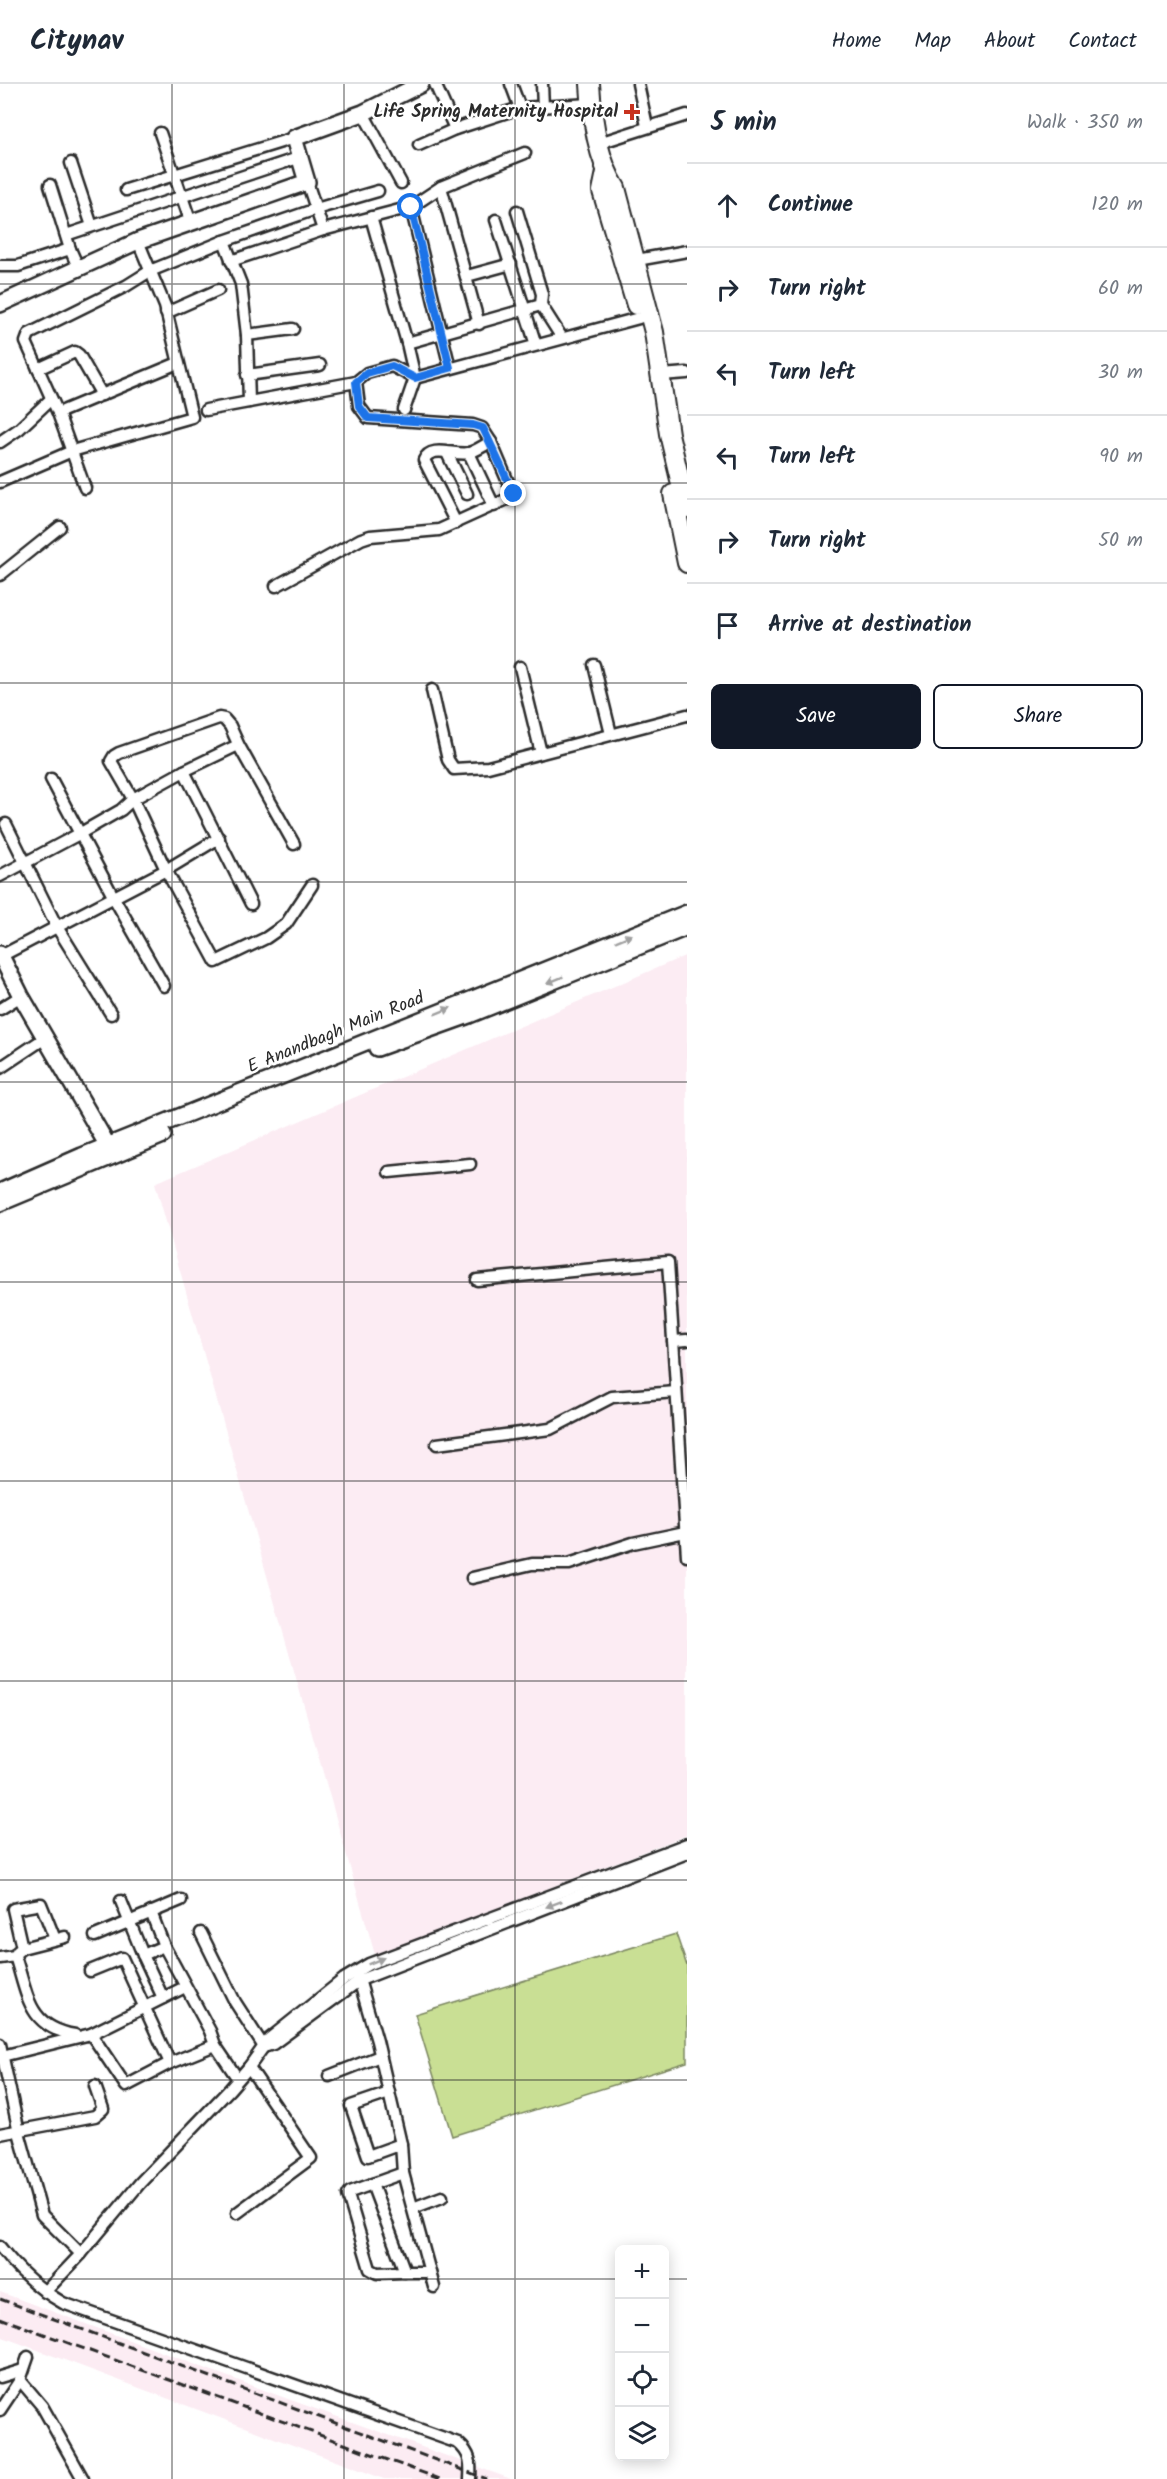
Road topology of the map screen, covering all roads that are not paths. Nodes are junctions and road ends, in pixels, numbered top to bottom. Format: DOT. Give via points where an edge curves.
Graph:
graph roads {
  1 [pos="421,84"];
  2 [pos="435,84"];
  3 [pos="511,84"];
  4 [pos="542,84"];
  5 [pos="590,84"];
  6 [pos="638,84"];
  7 [pos="591,104"];
  8 [pos="543,107"];
  9 [pos="520,108"];
  10 [pos="363,113"];
  11 [pos="687,115"];
  12 [pos="647,126"];
  13 [pos="455,129"];
  14 [pos="160,133"];
  15 [pos="294,138"];
  16 [pos="599,143"];
  17 [pos="419,145"];
  18 [pos="525,153"];
  19 [pos="301,157"];
  20 [pos="71,163"];
  21 [pos="606,172"];
  22 [pos="174,175"];
  23 [pos="307,182"];
  24 [pos="401,183"];
  25 [pos="50,185"];
  26 [pos="441,187"];
  27 [pos="126,190"];
  28 [pos="378,191"];
  29 [pos="180,196"];
  30 [pos="411,207"];
  31 [pos="316,209"];
  32 [pos="517,211"];
  33 [pos="371,217"];
  34 [pos="496,220"];
  35 [pos="191,224"];
  36 [pos="92,226"];
  37 [pos="323,231"];
  38 [pos="66,235"];
  39 [pos="138,241"];
  40 [pos="224,241"];
  41 [pos="70,249"];
  42 [pos="687,251"];
  43 [pos="637,260"];
  44 [pos="231,261"];
  45 [pos="511,264"];
  46 [pos="0,266"];
  47 [pos="78,267"];
  48 [pos="150,272"];
  49 [pos="467,276"];
  50 [pos="218,290"];
  51 [pos="0,304"];
  52 [pos="541,304"];
  53 [pos="524,311"];
  54 [pos="166,313"];
  55 [pos="639,318"];
  56 [pos="479,324"];
  57 [pos="293,330"];
  58 [pos="444,334"];
  59 [pos="247,335"];
  60 [pos="562,338"];
  61 [pos="408,343"];
  62 [pos="536,345"];
  63 [pos="178,363"];
  64 [pos="320,366"];
  65 [pos="450,368"];
  66 [pos="38,369"];
  67 [pos="687,373"];
  68 [pos="247,375"];
  69 [pos="662,375"];
  70 [pos="415,378"];
  71 [pos="356,382"];
  72 [pos="102,395"];
  73 [pos="51,399"];
  74 [pos="249,402"];
  75 [pos="206,410"];
  76 [pos="404,410"];
  77 [pos="58,413"];
  78 [pos="0,442"];
  79 [pos="491,442"];
  80 [pos="72,451"];
  81 [pos="447,453"];
  82 [pos="469,453"];
  83 [pos="0,483"];
  84 [pos="86,488"];
  85 [pos="467,494"];
  86 [pos="686,502"];
  87 [pos="494,506"];
  88 [pos="456,524"];
  89 [pos="60,526"];
  90 [pos="687,562"];
  91 [pos="0,575"];
  92 [pos="276,586"];
  93 [pos="594,665"];
  94 [pos="520,668"];
  95 [pos="432,690"];
  96 [pos="687,715"];
  97 [pos="611,734"];
  98 [pos="238,745"];
  99 [pos="541,753"];
  100 [pos="184,771"];
  101 [pos="51,779"];
  102 [pos="133,799"];
  103 [pos="6,824"];
  104 [pos="79,834"];
  105 [pos="219,838"];
  106 [pos="294,844"];
  107 [pos="24,862"];
  108 [pos="166,870"];
  109 [pos="0,876"];
  110 [pos="312,885"];
  111 [pos="114,898"];
  112 [pos="251,904"];
  113 [pos="687,913"];
  114 [pos="57,927"];
  115 [pos="687,927"];
  116 [pos="1,955"];
  117 [pos="164,986"];
  118 [pos="21,996"];
  119 [pos="0,1009"];
  120 [pos="111,1014"];
  121 [pos="45,1038"];
  122 [pos="0,1068"];
  123 [pos="111,1151"];
  124 [pos="470,1164"];
  125 [pos="389,1172"];
  126 [pos="0,1192"];
  127 [pos="0,1203"];
  128 [pos="477,1280"];
  129 [pos="687,1340"];
  130 [pos="673,1341"];
  131 [pos="676,1392"];
  132 [pos="437,1444"];
  133 [pos="686,1532"];
  134 [pos="687,1556"];
  135 [pos="472,1578"];
  136 [pos="687,1844"];
  137 [pos="687,1853"];
  138 [pos="572,1892"];
  139 [pos="181,1900"];
  140 [pos="121,1901"];
  141 [pos="152,1912"];
  142 [pos="128,1922"];
  143 [pos="201,1933"];
  144 [pos="95,1936"];
  145 [pos="164,1946"];
  146 [pos="19,1952"];
  147 [pos="143,1955"];
  148 [pos="0,1958"];
  149 [pos="90,1971"];
  150 [pos="358,1975"];
  151 [pos="185,1987"];
  152 [pos="163,1998"];
  153 [pos="144,2007"];
  154 [pos="91,2034"];
  155 [pos="78,2035"];
  156 [pos="215,2046"];
  157 [pos="264,2047"];
  158 [pos="1,2050"];
  159 [pos="380,2055"];
  160 [pos="170,2063"];
  161 [pos="249,2067"];
  162 [pos="329,2076"];
  163 [pos="238,2079"];
  164 [pos="95,2086"];
  165 [pos="389,2093"];
  166 [pos="19,2132"];
  167 [pos="0,2134"];
  168 [pos="401,2144"];
  169 [pos="403,2173"];
  170 [pos="372,2184"];
  171 [pos="442,2197"];
  172 [pos="413,2208"];
  173 [pos="237,2213"];
  174 [pos="0,2247"];
  175 [pos="81,2254"];
  176 [pos="405,2272"];
  177 [pos="430,2272"];
  178 [pos="434,2287"];
  179 [pos="45,2292"];
  180 [pos="28,2357"];
  181 [pos="21,2375"];
  182 [pos="0,2377"];
  183 [pos="0,2410"];
  184 [pos="83,2479"];
  185 [pos="470,2479"];
  1 -- 10 [label="street"];
  2 -- 13 [label="street"];
  3 -- 9 [label="street"];
  4 -- 8 [label="street"];
  5 -- 7 [label="main road"];
  6 -- 12 [label="street"];
  7 -- 8 [label="street"];
  7 -- 16 [label="main road"];
  8 -- 9 [label="street"];
  9 -- 13 [label="street"];
  10 -- 15 [label="street"];
  10 -- 24 [label="street"];
  11 -- 12 [label="street"];
  12 -- 16 [label="street"];
  13 -- 17 [label="street"];
  14 -- 22 [label="street"];
  15 -- 19 [label="street"];
  15 -- 22 [label="street"];
  16 -- 21 [label="main road"];
  18 -- 26 [label="street"];
  19 -- 23 [label="street"];
  19 -- 29 [label="street"];
  20 -- 36 [label="street"];
  21 -- 43 [label="main road" via="616,188"];
  21 -- 55 [label="main road" via="603,190"];
  22 -- 27 [label="street"];
  22 -- 29 [label="street"];
  23 -- 31 [label="street"];
  23 -- 35 [label="street"];
  25 -- 38 [label="street"];
  26 -- 30 [label="street"];
  26 -- 49 [label="street"];
  28 -- 31 [label="street"];
  29 -- 35 [label="street"];
  29 -- 36 [label="street"];
  30 -- 33 [label="street"];
  30 -- 58 [label="street"];
  31 -- 37 [label="street"];
  31 -- 40 [label="street"];
  32 -- 52 [label="street" via="542,294"];
  33 -- 37 [label="street"];
  33 -- 61 [label="street"];
  34 -- 45 [label="street"];
  35 -- 39 [label="street"];
  36 -- 38 [label="street"];
  37 -- 44 [label="street"];
  38 -- 41 [label="street"];
  39 -- 47 [label="street"];
  39 -- 48 [label="street"];
  40 -- 44 [label="street"];
  40 -- 48 [label="street"];
  41 -- 46 [label="street" via="18,266"];
  41 -- 47 [label="street"];
  42 -- 43 [label="street"];
  43 -- 69 [label="main road"];
  44 -- 59 [label="street" via="241,284"];
  45 -- 49 [label="street"];
  45 -- 53 [label="street"];
  47 -- 51 [label="street"];
  48 -- 54 [label="street"];
  48 -- 66 [label="street" via="29,334 26,342"];
  49 -- 56 [label="street"];
  50 -- 54 [label="street"];
  52 -- 53 [label="street"];
  52 -- 60 [label="street"];
  53 -- 56 [label="street"];
  53 -- 62 [label="street"];
  54 -- 63 [label="street"];
  55 -- 60 [label="street"];
  55 -- 90 [label="main road" via="659,436"];
  56 -- 58 [label="street"];
  57 -- 59 [label="street"];
  58 -- 61 [label="street"];
  58 -- 65 [label="street"];
  59 -- 68 [label="street"];
  60 -- 62 [label="street"];
  61 -- 70 [label="street"];
  62 -- 65 [label="street"];
  63 -- 72 [label="street"];
  63 -- 80 [label="street" via="192,417"];
  64 -- 68 [label="street"];
  65 -- 70 [label="street"];
  66 -- 72 [label="street" via="75,352"];
  66 -- 73 [label="street"];
  67 -- 69 [label="street"];
  68 -- 74 [label="street"];
  69 -- 86 [label="main road" via="669,434"];
  70 -- 71 [label="street" via="392,366 367,373"];
  70 -- 76 [label="street"];
  71 -- 74 [label="street"];
  71 -- 79 [label="street" via="359,406 368,418 473,425 483,428"];
  72 -- 77 [label="street"];
  73 -- 77 [label="street"];
  73 -- 78 [label="street"];
  74 -- 75 [label="street"];
  77 -- 80 [label="street"];
  79 -- 82 [label="street"];
  79 -- 87 [label="street" via="514,496"];
  80 -- 83 [label="street"];
  80 -- 84 [label="street"];
  81 -- 82 [label="street"];
  81 -- 85 [label="street"];
  81 -- 88 [label="street" via="433,451 424,460"];
  82 -- 87 [label="street"];
  87 -- 88 [label="street"];
  88 -- 92 [label="street" via="434,532 361,539"];
  89 -- 91 [label="street"];
  93 -- 97 [label="street"];
  94 -- 99 [label="street"];
  95 -- 99 [label="street" via="448,760 454,769 488,768"];
  96 -- 97 [label="street"];
  97 -- 99 [label="street"];
  98 -- 100 [label="street"];
  98 -- 102 [label="street" via="230,726 219,718 119,753 111,761"];
  98 -- 106 [label="street"];
  100 -- 102 [label="street"];
  100 -- 105 [label="street"];
  101 -- 104 [label="street"];
  102 -- 104 [label="street"];
  102 -- 108 [label="street"];
  103 -- 107 [label="street"];
  104 -- 107 [label="street"];
  104 -- 111 [label="street"];
  105 -- 108 [label="street"];
  105 -- 112 [label="street"];
  107 -- 109 [label="street"];
  107 -- 114 [label="street"];
  108 -- 110 [label="street" via="216,963 285,924"];
  108 -- 111 [label="street"];
  111 -- 114 [label="street"];
  111 -- 117 [label="street"];
  123 -- 113 [label="street, E Anandbagh Main Road, one-way"];
  114 -- 116 [label="street"];
  114 -- 120 [label="street"];
  115 -- 123 [label="street, E Anandbagh Main Road, one-way" via="469,1015"];
  116 -- 118 [label="street"];
  118 -- 119 [label="street"];
  118 -- 121 [label="street"];
  121 -- 122 [label="street"];
  121 -- 123 [label="street"];
  123 -- 126 [label="street, E Anandbagh Main Road"];
  123 -- 127 [label="street, E Anandbagh Main Road"];
  124 -- 125 [label="street"];
  128 -- 130 [label="street" via="668,1262"];
  129 -- 130 [label="street"];
  130 -- 131 [label="street"];
  131 -- 132 [label="street" via="612,1397 550,1429"];
  131 -- 133 [label="street"];
  133 -- 134 [label="street"];
  133 -- 135 [label="street" via="633,1543 568,1564 532,1564"];
  136 -- 138 [label="street"];
  137 -- 138 [label="street"];
  138 -- 150 [label="street"];
  139 -- 141 [label="street"];
  140 -- 142 [label="street"];
  141 -- 142 [label="street"];
  141 -- 145 [label="street"];
  142 -- 144 [label="street"];
  142 -- 147 [label="street"];
  143 -- 157 [label="street" via="235,2002"];
  145 -- 147 [label="street"];
  145 -- 151 [label="street"];
  146 -- 146 [label="street" via="13,1910 41,1904 60,1938"];
  146 -- 148 [label="street"];
  146 -- 155 [label="street" via="26,1991 39,2019 53,2030"];
  147 -- 152 [label="street"];
  149 -- 153 [label="street" via="122,1958"];
  150 -- 157 [label="street" via="273,2044"];
  150 -- 159 [label="street"];
  151 -- 152 [label="street"];
  151 -- 156 [label="street"];
  152 -- 153 [label="street"];
  153 -- 154 [label="street"];
  153 -- 160 [label="street"];
  154 -- 155 [label="street"];
  154 -- 160 [label="street" via="126,2086"];
  155 -- 158 [label="street"];
  156 -- 160 [label="street"];
  156 -- 163 [label="street"];
  157 -- 161 [label="street"];
  158 -- 166 [label="street"];
  159 -- 162 [label="street"];
  159 -- 165 [label="street"];
  161 -- 163 [label="street"];
  161 -- 173 [label="street" via="311,2158"];
  163 -- 175 [label="street" via="140,2183"];
  164 -- 166 [label="street" via="103,2109 95,2116"];
  165 -- 168 [label="street"];
  165 -- 168 [label="street" via="351,2106 368,2156"];
  166 -- 167 [label="street"];
  166 -- 175 [label="street" via="42,2215"];
  168 -- 169 [label="street"];
  169 -- 170 [label="street"];
  169 -- 172 [label="street"];
  170 -- 176 [label="street"];
  170 -- 176 [label="street" via="348,2195 370,2269 377,2273"];
  171 -- 172 [label="street"];
  172 -- 177 [label="street"];
  174 -- 179 [label="street"];
  175 -- 179 [label="street"];
  176 -- 177 [label="street"];
  177 -- 178 [label="street"];
  179 -- 185 [label="street" via="63,2304 458,2443 470,2459"];
  180 -- 181 [label="street"];
  181 -- 182 [label="street"];
  181 -- 183 [label="street"];
  181 -- 184 [label="street"];
}
